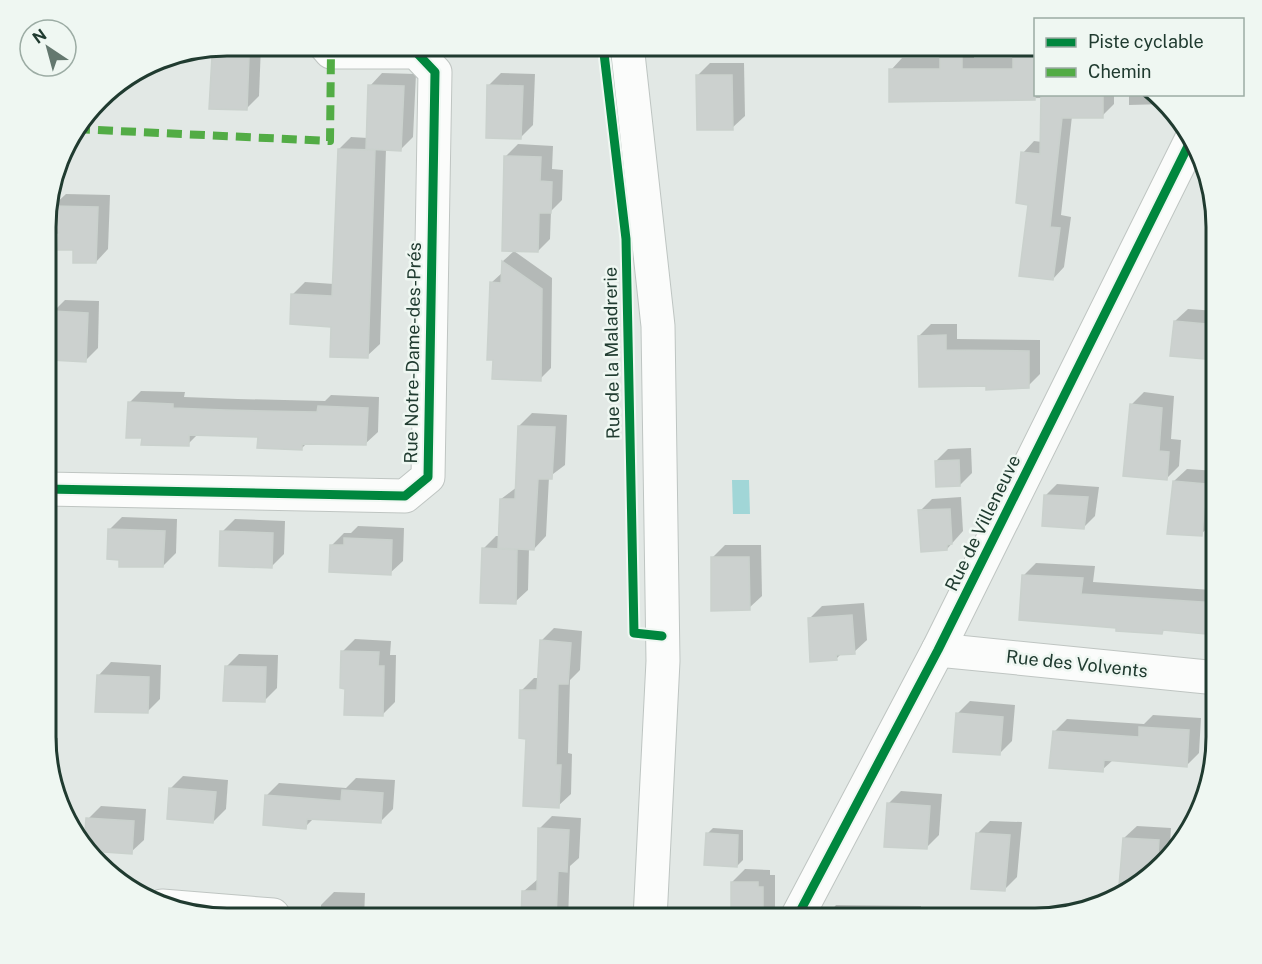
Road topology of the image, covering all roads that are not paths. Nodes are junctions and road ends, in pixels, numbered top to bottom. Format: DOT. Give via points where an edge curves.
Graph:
graph roads {
  1 [pos="420,56"];
  2 [pos="628,56"];
  3 [pos="1187,148"];
  4 [pos="56,489"];
  5 [pos="938,650"];
  6 [pos="1206,677"];
  7 [pos="651,908"];
  8 [pos="802,908"];
  1 -- 4 [label="street, Rue Notre-Dame-des-Prés" via="435,72 428,477 405,496"];
  2 -- 7 [label="street" via="658,326 663,661"];
  3 -- 5 [label="street, Rue de Villeneuve"];
  5 -- 6 [label="street, Rue des Volvents"];
  5 -- 8 [label="street, Rue de Villeneuve"];
}
